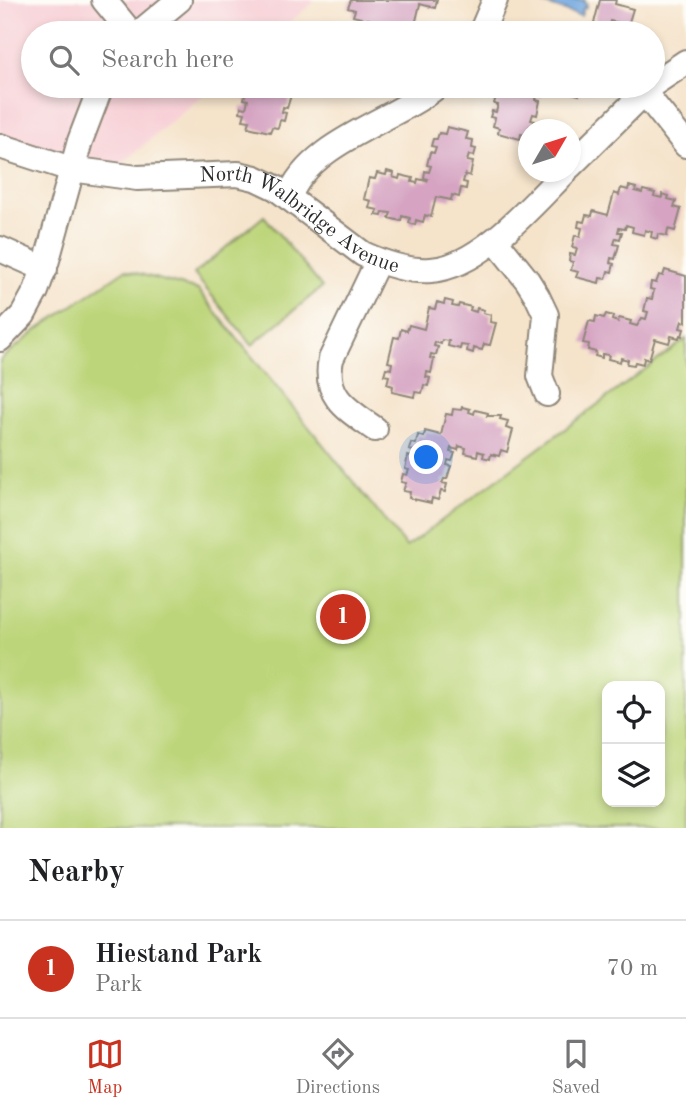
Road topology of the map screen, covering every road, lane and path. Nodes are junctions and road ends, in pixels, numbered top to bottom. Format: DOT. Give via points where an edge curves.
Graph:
graph roads {
  1 [pos="104,0"];
  2 [pos="179,0"];
  3 [pos="495,0"];
  4 [pos="121,21"];
  5 [pos="154,21"];
  6 [pos="486,21"];
  7 [pos="686,62"];
  8 [pos="665,76"];
  9 [pos="96,98"];
  10 [pos="417,98"];
  11 [pos="638,98"];
  12 [pos="656,98"];
  13 [pos="686,145"];
  14 [pos="0,146"];
  15 [pos="581,155"];
  16 [pos="71,169"];
  17 [pos="555,182"];
  18 [pos="289,198"];
  19 [pos="495,240"];
  20 [pos="0,249"];
  21 [pos="378,261"];
  22 [pos="45,269"];
  23 [pos="0,339"];
  24 [pos="547,394"];
  25 [pos="375,429"];
  1 -- 4 [label="street"];
  2 -- 5 [label="street"];
  3 -- 6 [label="street"];
  7 -- 8 [label="street"];
  9 -- 16 [label="street"];
  10 -- 18 [label="street" via="328,152 304,173"];
  11 -- 15 [label="street"];
  12 -- 13 [label="street"];
  14 -- 16 [label="street, North Walbridge Avenue"];
  16 -- 18 [label="street, North Walbridge Avenue" via="148,178 238,174 255,178"];
  16 -- 22 [label="street"];
  17 -- 19 [label="street, North Walbridge Avenue"];
  18 -- 21 [label="street, North Walbridge Avenue" via="362,254"];
  19 -- 21 [label="street, North Walbridge Avenue" via="443,268 414,269"];
  19 -- 24 [label="street" via="532,288 546,315 540,376"];
  20 -- 22 [label="street"];
  21 -- 25 [label="street" via="329,368 340,402"];
  22 -- 23 [label="street" via="23,315"];
}
